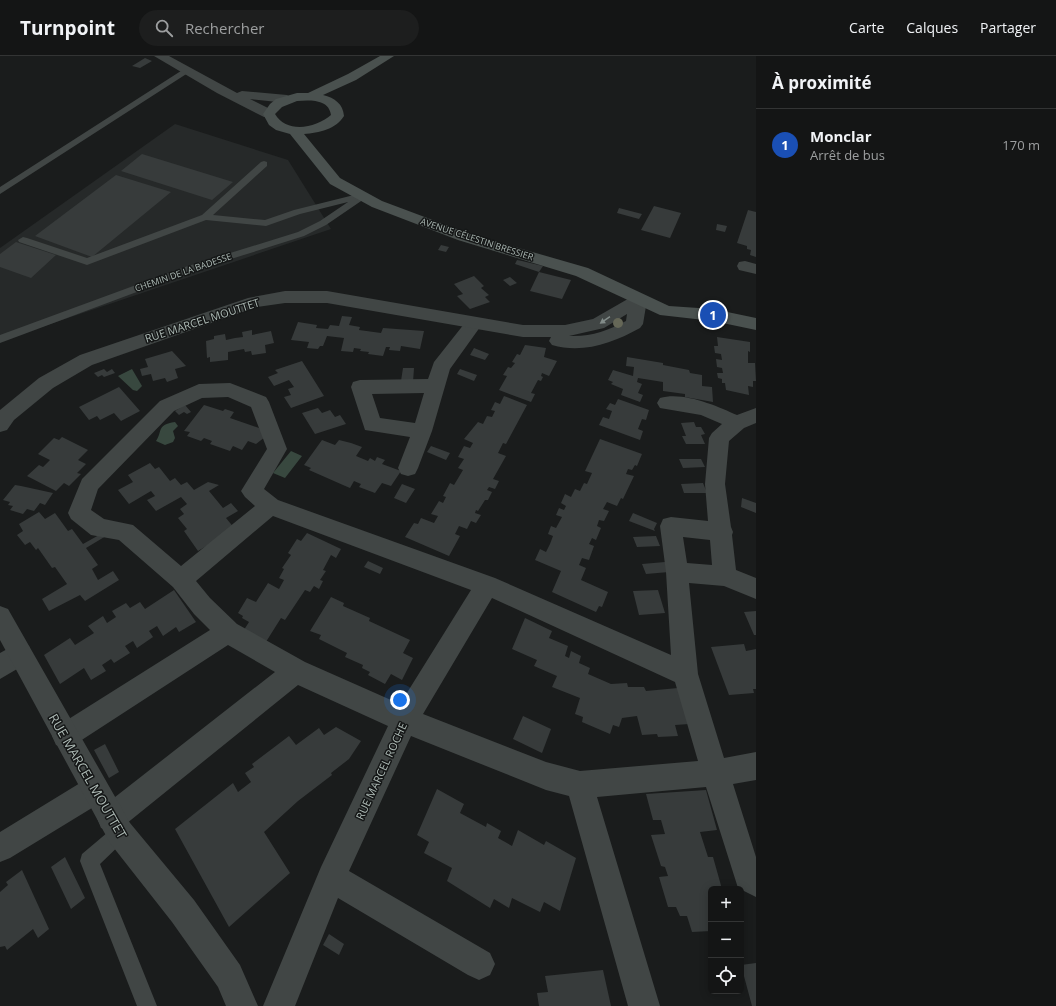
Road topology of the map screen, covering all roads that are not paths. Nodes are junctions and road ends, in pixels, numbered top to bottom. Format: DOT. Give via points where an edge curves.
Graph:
graph roads {
  1 [pos="160,56"];
  2 [pos="388,56"];
  3 [pos="187,71"];
  4 [pos="352,77"];
  5 [pos="222,90"];
  6 [pos="309,96"];
  7 [pos="287,99"];
  8 [pos="335,105"];
  9 [pos="269,114"];
  10 [pos="326,126"];
  11 [pos="294,130"];
  12 [pos="264,164"];
  13 [pos="324,165"];
  14 [pos="0,191"];
  15 [pos="362,197"];
  16 [pos="205,217"];
  17 [pos="23,240"];
  18 [pos="639,300"];
  19 [pos="756,312"];
  20 [pos="474,323"];
  21 [pos="756,324"];
  22 [pos="0,339"];
  23 [pos="435,386"];
  24 [pos="667,403"];
  25 [pos="747,420"];
  26 [pos="0,425"];
  27 [pos="422,431"];
  28 [pos="408,468"];
  29 [pos="270,506"];
  30 [pos="722,532"];
  31 [pos="676,572"];
  32 [pos="725,576"];
  33 [pos="181,580"];
  34 [pos="487,585"];
  35 [pos="756,589"];
  36 [pos="0,617"];
  37 [pos="228,632"];
  38 [pos="10,661"];
  39 [pos="296,671"];
  40 [pos="685,674"];
  41 [pos="405,720"];
  42 [pos="65,736"];
  43 [pos="756,766"];
  44 [pos="715,773"];
  45 [pos="580,785"];
  46 [pos="95,790"];
  47 [pos="115,825"];
  48 [pos="0,848"];
  49 [pos="331,877"];
  50 [pos="756,882"];
  51 [pos="479,964"];
  52 [pos="148,1006"];
  53 [pos="242,1006"];
  54 [pos="279,1006"];
  55 [pos="644,1006"];
  1 -- 3 [label="street"];
  2 -- 4 [label="main road"];
  3 -- 5 [label="street"];
  3 -- 14 [label="lane"];
  4 -- 6 [label="main road"];
  4 -- 8 [label="main road"];
  5 -- 7 [label="street"];
  5 -- 9 [label="street"];
  6 -- 7 [label="main road"];
  6 -- 8 [label="main road"];
  7 -- 9 [label="main road" via="278,103"];
  8 -- 10 [label="main road" via="338,116"];
  9 -- 11 [label="main road" via="276,124"];
  10 -- 11 [label="main road" via="311,130"];
  10 -- 13 [label="main road, AVENUE CÉLESTIN BRESSIER" via="321,147"];
  11 -- 13 [label="main road, AVENUE CÉLESTIN BRESSIER"];
  12 -- 16 [label="lane"];
  13 -- 15 [label="main road, AVENUE CÉLESTIN BRESSIER" via="335,181"];
  15 -- 16 [label="lane" via="297,212 266,223"];
  15 -- 18 [label="main road, AVENUE CÉLESTIN BRESSIER" via="464,237 582,272"];
  15 -- 22 [label="lane, CHEMIN DE LA BADESSE" via="323,223 301,234 189,269"];
  16 -- 17 [label="lane" via="87,262"];
  18 -- 19 [label="main road" via="661,296"];
  18 -- 20 [label="street, RUE MARCEL MOUTTET" via="634,324 598,342 570,343 523,331"];
  18 -- 21 [label="main road, AVENUE CÉLESTIN BRESSIER" via="666,311 713,315"];
  20 -- 23 [label="street" via="441,367"];
  20 -- 26 [label="street, RUE MARCEL MOUTTET" via="327,298 285,297 254,302 86,360 46,383 7,415"];
  23 -- 27 [label="street"];
  23 -- 27 [label="street" via="360,387 372,425"];
  24 -- 25 [label="street" via="704,408"];
  25 -- 30 [label="street" via="719,438 715,484"];
  27 -- 28 [label="street"];
  29 -- 33 [label="street"];
  29 -- 33 [label="street" via="252,491 277,449 259,402 230,390 199,391 167,406 131,440 89,486 79,513 99,528 125,532"];
  29 -- 34 [label="street"];
  30 -- 31 [label="street" via="671,526"];
  30 -- 32 [label="street"];
  31 -- 32 [label="street"];
  31 -- 40 [label="street"];
  32 -- 35 [label="street"];
  33 -- 37 [label="street"];
  34 -- 40 [label="street"];
  34 -- 41 [label="street, RUE MARCEL ROCHE"];
  36 -- 38 [label="street, RUE MARCEL MOUTTET"];
  37 -- 39 [label="street"];
  37 -- 42 [label="street"];
  38 -- 42 [label="street, RUE MARCEL MOUTTET"];
  39 -- 41 [label="street"];
  39 -- 47 [label="street"];
  40 -- 44 [label="street"];
  41 -- 45 [label="street" via="546,776"];
  41 -- 49 [label="street, RUE MARCEL ROCHE"];
  42 -- 46 [label="street, RUE MARCEL MOUTTET"];
  43 -- 44 [label="street"];
  44 -- 45 [label="street"];
  44 -- 50 [label="street" via="748,878"];
  45 -- 55 [label="street"];
  46 -- 47 [label="street, RUE MARCEL MOUTTET"];
  46 -- 48 [label="street"];
  47 -- 52 [label="lane" via="89,861"];
  47 -- 53 [label="street, RUE MARCEL MOUTTET" via="229,976"];
  49 -- 51 [label="street"];
  49 -- 54 [label="street, RUE MARCEL ROCHE"];
}
